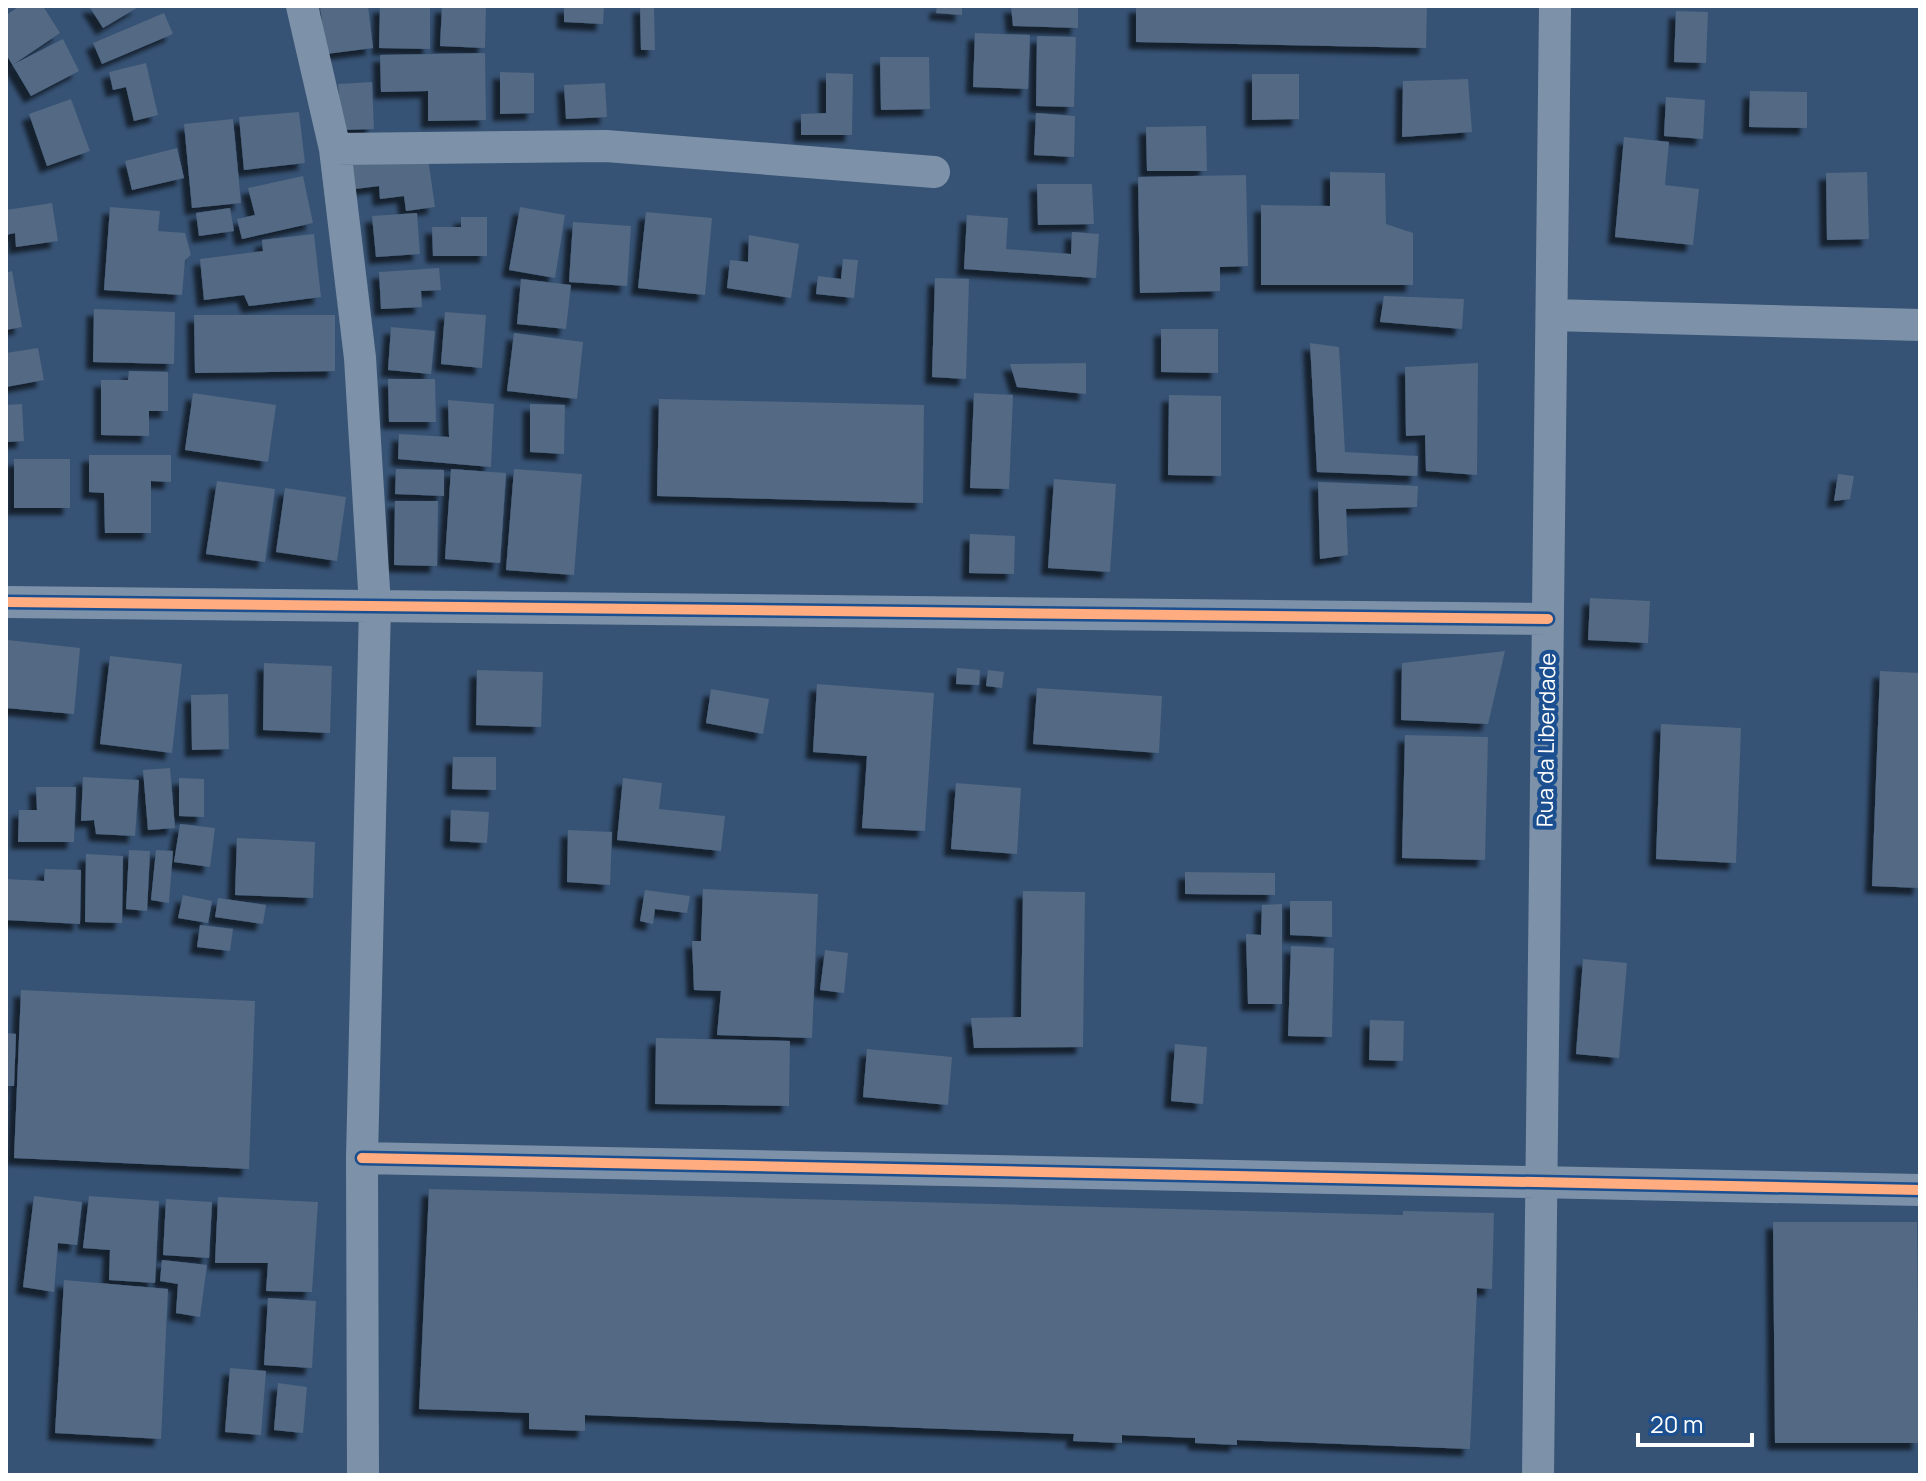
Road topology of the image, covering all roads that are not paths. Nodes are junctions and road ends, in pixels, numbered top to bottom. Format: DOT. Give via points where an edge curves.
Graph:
graph roads {
  1 [pos="302,6"];
  2 [pos="1555,6"];
  3 [pos="335,149"];
  4 [pos="934,172"];
  5 [pos="1552,315"];
  6 [pos="1920,325"];
  7 [pos="6,602"];
  8 [pos="375,606"];
  9 [pos="1548,619"];
  10 [pos="362,1158"];
  11 [pos="1541,1182"];
  12 [pos="1920,1190"];
  13 [pos="363,1475"];
  14 [pos="1538,1475"];
  1 -- 3 [label="street"];
  2 -- 5 [label="street, Rua da Liberdade"];
  3 -- 4 [label="street" via="606,146"];
  3 -- 8 [label="street" via="360,358"];
  5 -- 6 [label="street"];
  5 -- 9 [label="street, Rua da Liberdade"];
  7 -- 8 [label="street"];
  8 -- 9 [label="street"];
  8 -- 10 [label="street"];
  9 -- 11 [label="street, Rua da Liberdade"];
  10 -- 11 [label="street"];
  10 -- 13 [label="street"];
  11 -- 12 [label="street"];
  11 -- 14 [label="street, Rua da Liberdade"];
}
